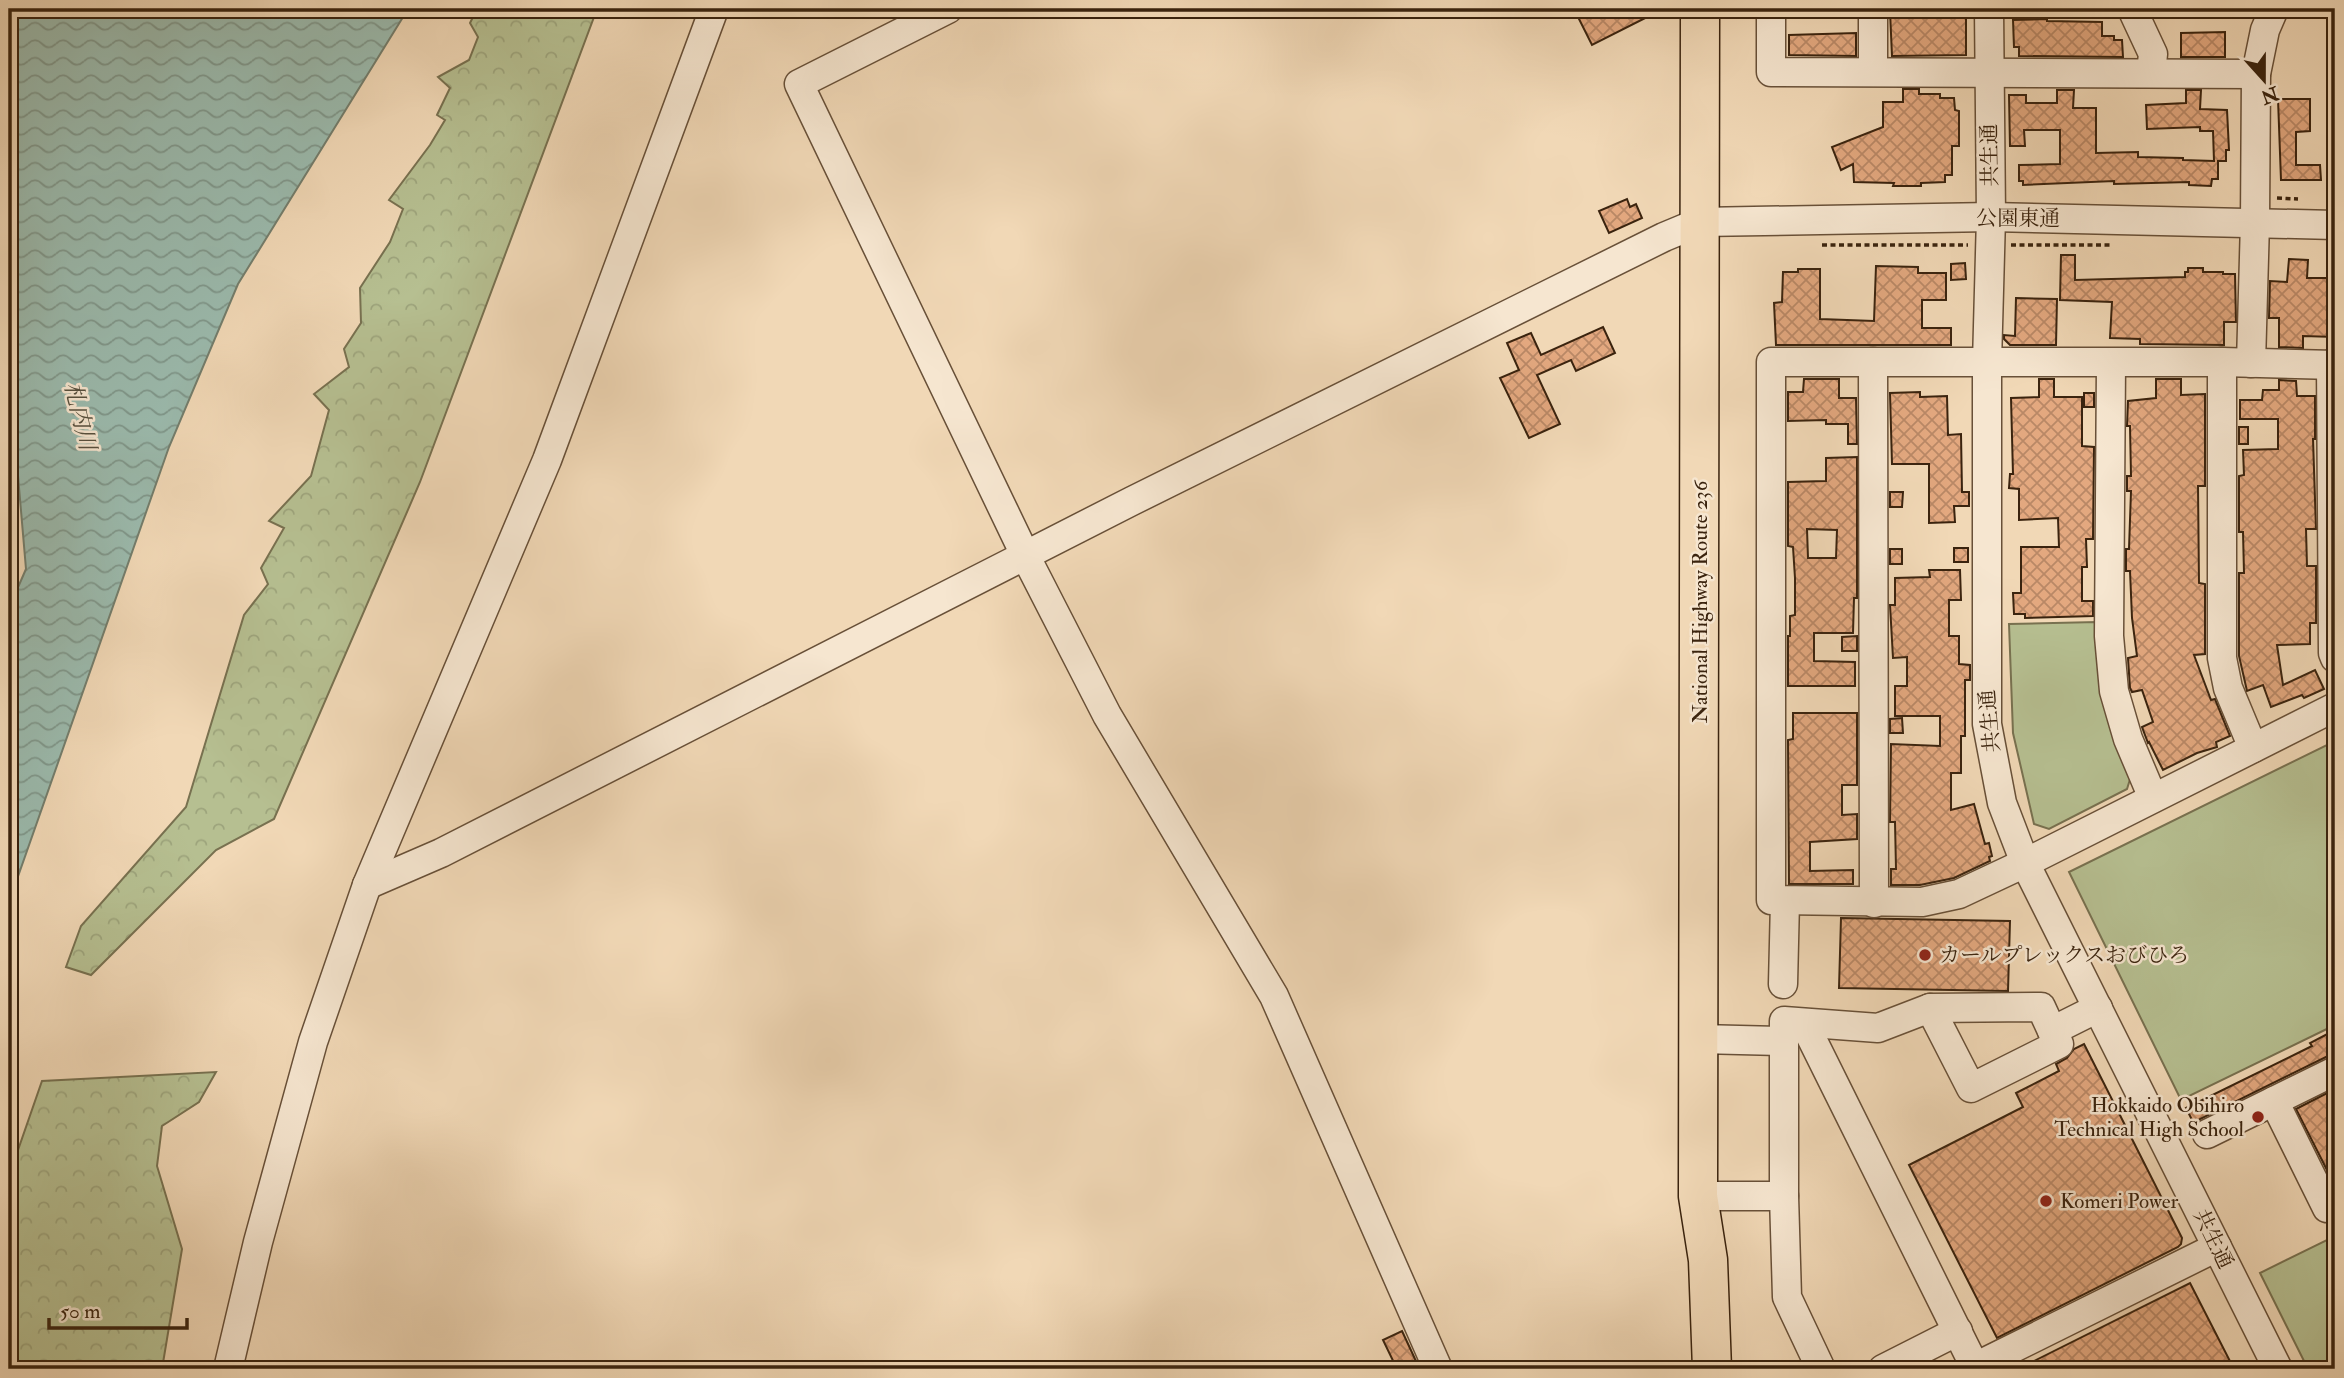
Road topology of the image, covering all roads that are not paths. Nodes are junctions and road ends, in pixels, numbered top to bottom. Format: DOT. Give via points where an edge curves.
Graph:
graph roads {
  1 [pos="714,9"];
  2 [pos="947,9"];
  3 [pos="1700,9"];
  4 [pos="1771,9"];
  5 [pos="1874,9"];
  6 [pos="1989,9"];
  7 [pos="2132,9"];
  8 [pos="2274,9"];
  9 [pos="1873,71"];
  10 [pos="1989,71"];
  11 [pos="2151,73"];
  12 [pos="2256,74"];
  13 [pos="1991,217"];
  14 [pos="1700,222"];
  15 [pos="2255,222"];
  16 [pos="2335,225"];
  17 [pos="1873,362"];
  18 [pos="2222,362"];
  19 [pos="1987,363"];
  20 [pos="2251,363"];
  21 [pos="2111,364"];
  22 [pos="2333,365"];
  23 [pos="2334,489"];
  24 [pos="1026,557"];
  25 [pos="2335,658"];
  26 [pos="2335,708"];
  27 [pos="2253,748"];
  28 [pos="2153,798"];
  29 [pos="2025,863"];
  30 [pos="367,885"];
  31 [pos="1785,901"];
  32 [pos="1874,903"];
  33 [pos="1783,984"];
  34 [pos="1930,1008"];
  35 [pos="2098,1008"];
  36 [pos="2052,1031"];
  37 [pos="1794,1032"];
  38 [pos="1699,1039"];
  39 [pos="2335,1071"];
  40 [pos="2274,1101"];
  41 [pos="2207,1135"];
  42 [pos="1698,1196"];
  43 [pos="1784,1196"];
  44 [pos="2335,1204"];
  45 [pos="2217,1247"];
  46 [pos="1958,1331"];
  47 [pos="1974,1368"];
  48 [pos="228,1369"];
  49 [pos="1438,1369"];
  50 [pos="1688,1369"];
  51 [pos="1712,1369"];
  52 [pos="1821,1369"];
  53 [pos="1883,1369"];
  54 [pos="2278,1369"];
  1 -- 30 [label="street" via="547,460"];
  2 -- 24 [label="street" via="799,84"];
  3 -- 14 [label="highway, National Highway Route 236"];
  4 -- 9 [label="street" via="1771,72"];
  5 -- 9 [label="street"];
  6 -- 10 [label="street, 共生通"];
  7 -- 11 [label="street" via="2153,54"];
  8 -- 12 [label="street"];
  9 -- 10 [label="street"];
  10 -- 11 [label="street"];
  10 -- 13 [label="street, 共生通"];
  11 -- 12 [label="street"];
  12 -- 15 [label="street"];
  13 -- 14 [label="street, 公園東通"];
  13 -- 15 [label="street, 公園東通"];
  13 -- 19 [label="street, 共生通"];
  14 -- 24 [label="street"];
  14 -- 38 [label="highway, National Highway Route 236"];
  15 -- 16 [label="street, 公園東通"];
  15 -- 20 [label="street"];
  17 -- 19 [label="street"];
  17 -- 31 [label="street" via="1771,362 1771,900"];
  17 -- 32 [label="street"];
  18 -- 20 [label="street"];
  18 -- 21 [label="street"];
  18 -- 27 [label="street" via="2222,658 2228,688"];
  19 -- 21 [label="street"];
  19 -- 29 [label="street, 共生通" via="1987,724 2002,803"];
  20 -- 22 [label="street"];
  21 -- 28 [label="street" via="2109,636 2114,691"];
  22 -- 23 [label="street"];
  23 -- 25 [label="street"];
  24 -- 30 [label="street" via="441,853"];
  24 -- 49 [label="street" via="1107,715 1274,996"];
  26 -- 27 [label="street"];
  27 -- 28 [label="street"];
  28 -- 29 [label="street"];
  29 -- 32 [label="street" via="1959,894 1922,902"];
  29 -- 35 [label="street, 共生通"];
  30 -- 48 [label="street" via="313,1042"];
  31 -- 32 [label="street"];
  31 -- 33 [label="street"];
  34 -- 36 [label="street" via="2040,1007"];
  34 -- 36 [label="street" via="1971,1088 2059,1044"];
  34 -- 37 [label="street" via="1878,1028"];
  35 -- 36 [label="street"];
  35 -- 45 [label="street, 共生通"];
  37 -- 38 [label="street"];
  37 -- 43 [label="street"];
  37 -- 46 [label="street"];
  38 -- 42 [label="highway, National Highway Route 236"];
  39 -- 40 [label="street"];
  40 -- 41 [label="street"];
  40 -- 44 [label="street" via="2327,1208"];
  42 -- 43 [label="street"];
  42 -- 50 [label="highway, National Highway Route 236" via="1688,1255"];
  42 -- 51 [label="highway, National Highway Route 236" via="1708,1260"];
  43 -- 52 [label="street" via="1787,1297"];
  45 -- 47 [label="street"];
  45 -- 54 [label="street, 共生通"];
  46 -- 47 [label="street"];
  46 -- 53 [label="street"];
}
